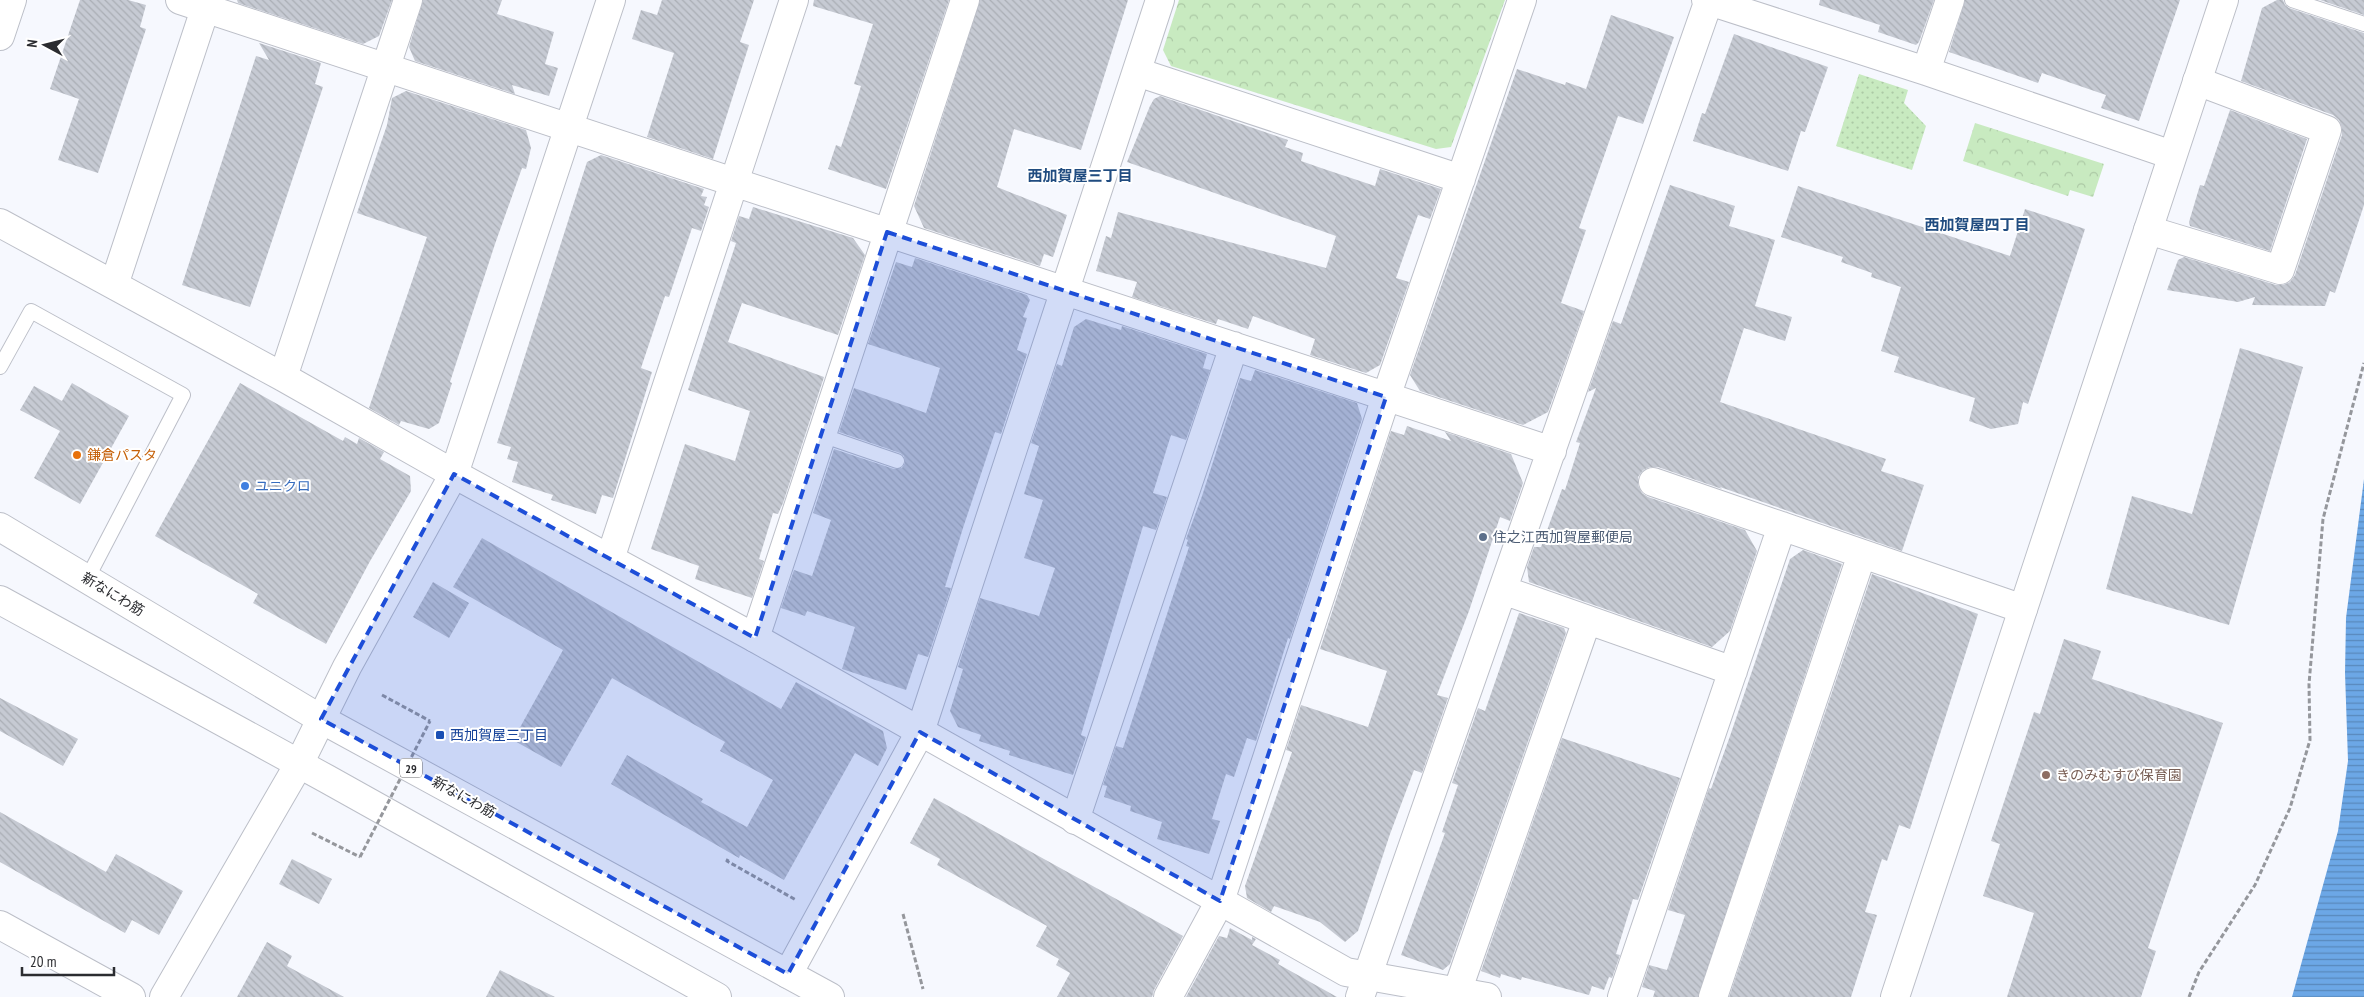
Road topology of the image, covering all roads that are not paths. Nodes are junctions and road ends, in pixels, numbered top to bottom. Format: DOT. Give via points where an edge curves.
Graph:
graph roads {
  1 [pos="12,0"];
  2 [pos="408,0"];
  3 [pos="611,0"];
  4 [pos="794,0"];
  5 [pos="965,0"];
  6 [pos="1160,0"];
  7 [pos="1522,0"];
  8 [pos="1708,0"];
  9 [pos="1950,0"];
  10 [pos="2224,0"];
  11 [pos="2292,0"];
  12 [pos="198,3"];
  13 [pos="2364,24"];
  14 [pos="0,36"];
  15 [pos="385,68"];
  16 [pos="1926,71"];
  17 [pos="1137,72"];
  18 [pos="2197,81"];
  19 [pos="570,128"];
  20 [pos="2172,155"];
  21 [pos="1461,179"];
  22 [pos="734,182"];
  23 [pos="0,223"];
  24 [pos="2148,230"];
  25 [pos="887,232"];
  26 [pos="114,285"];
  27 [pos="1065,290"];
  28 [pos="1234,346"];
  29 [pos="0,367"];
  30 [pos="283,377"];
  31 [pos="1386,397"];
  32 [pos="821,435"];
  33 [pos="1552,451"];
  34 [pos="898,461"];
  35 [pos="454,474"];
  36 [pos="1653,482"];
  37 [pos="1782,526"];
  38 [pos="0,527"];
  39 [pos="1862,554"];
  40 [pos="610,559"];
  41 [pos="87,579"];
  42 [pos="1503,590"];
  43 [pos="0,600"];
  44 [pos="2023,609"];
  45 [pos="1587,620"];
  46 [pos="755,638"];
  47 [pos="1732,671"];
  48 [pos="321,719"];
  49 [pos="920,732"];
  50 [pos="299,764"];
  51 [pos="1075,820"];
  52 [pos="1220,901"];
  53 [pos="0,925"];
  54 [pos="788,974"];
  55 [pos="1364,986"];
  56 [pos="1457,992"];
  57 [pos="131,997"];
  58 [pos="164,997"];
  59 [pos="717,997"];
  60 [pos="830,997"];
  61 [pos="1168,997"];
  62 [pos="1487,997"];
  63 [pos="1622,997"];
  64 [pos="1713,997"];
  65 [pos="1894,997"];
  1 -- 14 [label="street"];
  2 -- 15 [label="street"];
  3 -- 19 [label="street"];
  4 -- 22 [label="street"];
  5 -- 25 [label="street"];
  6 -- 17 [label="street"];
  7 -- 21 [label="street"];
  8 -- 16 [label="street"];
  8 -- 33 [label="street"];
  9 -- 16 [label="street"];
  10 -- 18 [label="street"];
  11 -- 13 [label="lane"];
  12 -- 15 [label="street"];
  12 -- 26 [label="street"];
  15 -- 19 [label="street"];
  15 -- 30 [label="street"];
  16 -- 20 [label="street"];
  17 -- 21 [label="street"];
  17 -- 27 [label="street"];
  18 -- 20 [label="street"];
  18 -- 24 [label="street" via="2327,130 2280,270"];
  19 -- 22 [label="street"];
  19 -- 35 [label="street"];
  20 -- 24 [label="street"];
  21 -- 31 [label="street"];
  22 -- 25 [label="street"];
  22 -- 40 [label="street"];
  23 -- 26 [label="street"];
  24 -- 44 [label="street"];
  25 -- 27 [label="street"];
  25 -- 32 [label="street"];
  26 -- 30 [label="street"];
  27 -- 28 [label="street"];
  27 -- 49 [label="street"];
  28 -- 31 [label="street"];
  28 -- 51 [label="street"];
  29 -- 41 [label="lane" via="31,311 183,395"];
  30 -- 35 [label="street"];
  31 -- 33 [label="street"];
  31 -- 52 [label="street"];
  32 -- 34 [label="lane"];
  32 -- 46 [label="street"];
  33 -- 42 [label="street"];
  35 -- 40 [label="street"];
  35 -- 48 [label="street"];
  36 -- 37 [label="street"];
  37 -- 39 [label="street"];
  37 -- 47 [label="street"];
  38 -- 41 [label="street, 新なにわ筋 / 29"];
  39 -- 44 [label="street"];
  39 -- 64 [label="street"];
  40 -- 46 [label="street"];
  41 -- 48 [label="street, 新なにわ筋 / 29"];
  42 -- 45 [label="street"];
  42 -- 55 [label="street"];
  43 -- 50 [label="street"];
  44 -- 65 [label="street"];
  45 -- 47 [label="street"];
  45 -- 56 [label="street"];
  46 -- 49 [label="street"];
  47 -- 63 [label="street"];
  48 -- 50 [label="street"];
  48 -- 54 [label="street, 新なにわ筋 / 29"];
  49 -- 51 [label="street"];
  49 -- 54 [label="street"];
  50 -- 58 [label="street"];
  50 -- 59 [label="street"];
  51 -- 52 [label="street"];
  52 -- 55 [label="street" via="1346,972"];
  52 -- 61 [label="street"];
  53 -- 57 [label="street"];
  54 -- 60 [label="street, 新なにわ筋 / 29"];
  55 -- 56 [label="street"];
  56 -- 62 [label="street"];
}
